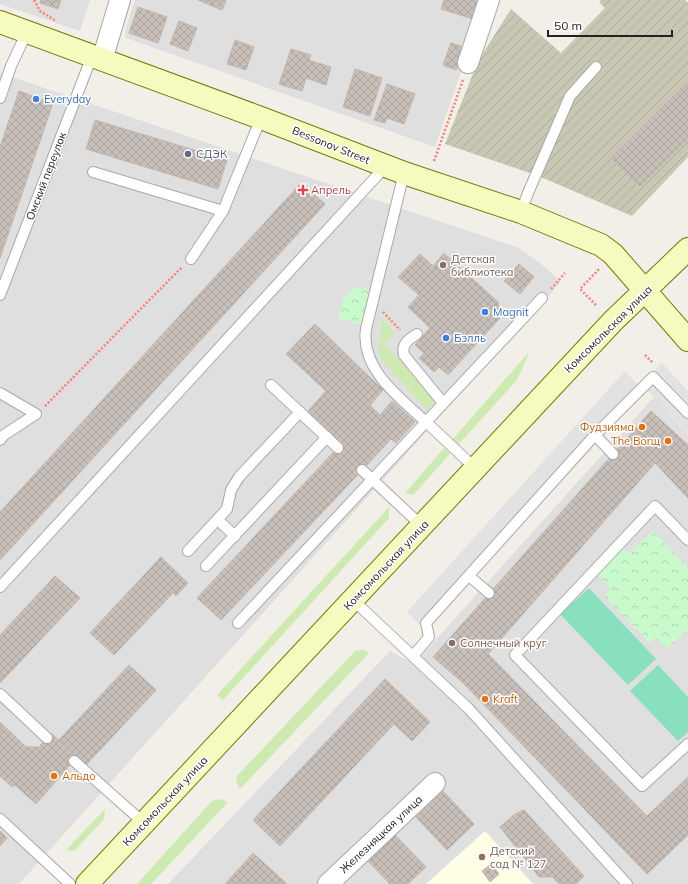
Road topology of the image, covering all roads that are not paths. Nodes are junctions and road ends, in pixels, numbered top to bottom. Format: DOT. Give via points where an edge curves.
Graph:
graph roads {
  1 [pos="120,0"];
  2 [pos="489,0"];
  3 [pos="0,22"];
  4 [pos="27,32"];
  5 [pos="97,58"];
  6 [pos="468,63"];
  7 [pos="596,67"];
  8 [pos="0,98"];
  9 [pos="261,118"];
  10 [pos="395,170"];
  11 [pos="93,172"];
  12 [pos="223,211"];
  13 [pos="521,212"];
  14 [pos="688,249"];
  15 [pos="191,258"];
  16 [pos="645,292"];
  17 [pos="0,295"];
  18 [pos="542,298"];
  19 [pos="417,334"];
  20 [pos="688,340"];
  21 [pos="271,385"];
  22 [pos="0,393"];
  23 [pos="443,404"];
  24 [pos="300,412"];
  25 [pos="688,413"];
  26 [pos="426,422"];
  27 [pos="595,435"];
  28 [pos="327,437"];
  29 [pos="0,440"];
  30 [pos="338,448"];
  31 [pos="613,454"];
  32 [pos="476,468"];
  33 [pos="362,470"];
  34 [pos="372,479"];
  35 [pos="218,520"];
  36 [pos="422,526"];
  37 [pos="235,536"];
  38 [pos="688,540"];
  39 [pos="188,552"];
  40 [pos="206,566"];
  41 [pos="469,576"];
  42 [pos="0,587"];
  43 [pos="489,593"];
  44 [pos="353,600"];
  45 [pos="238,623"];
  46 [pos="413,656"];
  47 [pos="0,694"];
  48 [pos="47,738"];
  49 [pos="688,744"];
  50 [pos="74,761"];
  51 [pos="435,783"];
  52 [pos="0,819"];
  53 [pos="144,823"];
  54 [pos="70,884"];
  55 [pos="87,884"];
  56 [pos="328,884"];
  57 [pos="627,884"];
  1 -- 5 [label="street"];
  2 -- 6 [label="street"];
  3 -- 4 [label="main road, Bessonov Street"];
  4 -- 5 [label="main road, Bessonov Street"];
  4 -- 8 [label="lane"];
  5 -- 9 [label="main road, Bessonov Street"];
  5 -- 17 [label="lane, Омский переулок"];
  7 -- 13 [label="lane" via="570,96"];
  9 -- 10 [label="main road, Bessonov Street"];
  9 -- 12 [label="lane"];
  10 -- 13 [label="main road, Bessonov Street"];
  10 -- 26 [label="lane" via="365,346 373,367 400,398"];
  10 -- 42 [label="lane"];
  11 -- 12 [label="lane"];
  12 -- 15 [label="lane"];
  13 -- 16 [label="main road, Bessonov Street" via="600,245 613,254"];
  14 -- 16 [label="main road, Комсомольская улица"];
  16 -- 20 [label="main road, Bessonov Street"];
  16 -- 32 [label="main road, Комсомольская улица" via="612,321"];
  18 -- 23 [label="lane"];
  19 -- 23 [label="lane" via="405,343 404,354"];
  21 -- 24 [label="lane"];
  22 -- 29 [label="lane" via="36,414"];
  23 -- 26 [label="lane"];
  24 -- 28 [label="lane"];
  24 -- 35 [label="lane" via="239,478 231,490 227,509"];
  25 -- 27 [label="lane" via="653,377"];
  26 -- 32 [label="lane"];
  26 -- 34 [label="lane"];
  27 -- 31 [label="lane"];
  27 -- 41 [label="lane"];
  28 -- 30 [label="lane"];
  28 -- 37 [label="lane"];
  32 -- 36 [label="main road, Комсомольская улица"];
  33 -- 34 [label="lane"];
  34 -- 36 [label="lane"];
  34 -- 45 [label="lane"];
  35 -- 37 [label="lane"];
  35 -- 39 [label="lane"];
  36 -- 44 [label="main road, Комсомольская улица"];
  37 -- 40 [label="lane"];
  38 -- 49 [label="lane" via="655,506 515,655 642,786"];
  41 -- 43 [label="lane"];
  41 -- 46 [label="lane" via="426,623 429,638"];
  44 -- 46 [label="lane"];
  44 -- 53 [label="main road, Комсомольская улица"];
  46 -- 57 [label="lane" via="469,709"];
  47 -- 48 [label="lane"];
  50 -- 53 [label="lane"];
  51 -- 56 [label="street, Железняцкая улица"];
  52 -- 54 [label="lane"];
  53 -- 55 [label="main road, Комсомольская улица"];
}
